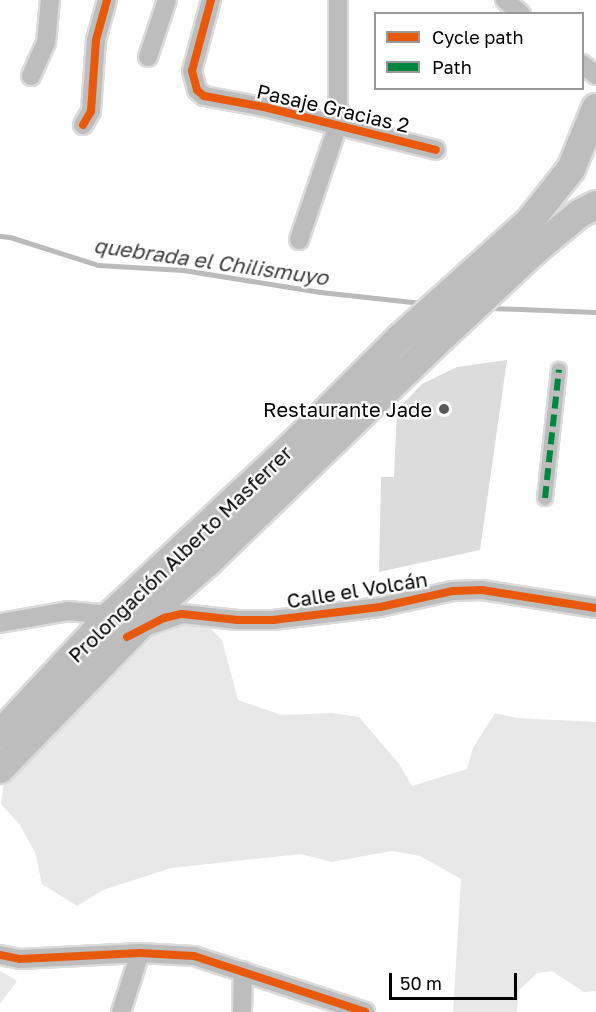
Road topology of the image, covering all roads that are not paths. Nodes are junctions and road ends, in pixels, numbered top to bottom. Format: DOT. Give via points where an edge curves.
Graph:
graph roads {
  1 [pos="50,0"];
  2 [pos="107,0"];
  3 [pos="167,0"];
  4 [pos="211,0"];
  5 [pos="339,0"];
  6 [pos="505,0"];
  7 [pos="519,12"];
  8 [pos="148,57"];
  9 [pos="584,66"];
  10 [pos="596,75"];
  11 [pos="31,76"];
  12 [pos="596,108"];
  13 [pos="83,125"];
  14 [pos="338,125"];
  15 [pos="436,150"];
  16 [pos="596,205"];
  17 [pos="300,240"];
  18 [pos="559,370"];
  19 [pos="544,498"];
  20 [pos="596,608"];
  21 [pos="0,623"];
  22 [pos="119,626"];
  23 [pos="0,734"];
  24 [pos="0,769"];
  25 [pos="140,953"];
  26 [pos="0,955"];
  27 [pos="243,971"];
  28 [pos="121,1012"];
  29 [pos="242,1012"];
  30 [pos="365,1012"];
  1 -- 11 [label="street" via="46,43"];
  2 -- 13 [label="street" via="96,40 91,111"];
  3 -- 8 [label="street"];
  4 -- 14 [label="street, Pasaje Gracias 2" via="192,71 197,90 204,96"];
  5 -- 14 [label="street"];
  6 -- 7 [label="street"];
  9 -- 10 [label="street"];
  12 -- 22 [label="main road, Prolongación Alberto Masferrer" via="571,169 529,222 400,338"];
  14 -- 15 [label="street, Pasaje Gracias 2"];
  14 -- 17 [label="street"];
  16 -- 22 [label="main road, Prolongación Alberto Masferrer" via="579,213 533,252"];
  18 -- 19 [label="street"];
  20 -- 22 [label="street, Calle el Volcán" via="482,590 453,591 380,607 273,620 182,614"];
  21 -- 22 [label="street" via="68,611"];
  22 -- 23 [label="main road, Prolongación Alberto Masferrer"];
  22 -- 24 [label="main road, Prolongación Alberto Masferrer"];
  25 -- 26 [label="street" via="20,959"];
  25 -- 27 [label="street" via="194,956"];
  25 -- 28 [label="street"];
  27 -- 29 [label="street"];
  27 -- 30 [label="street"];
}
